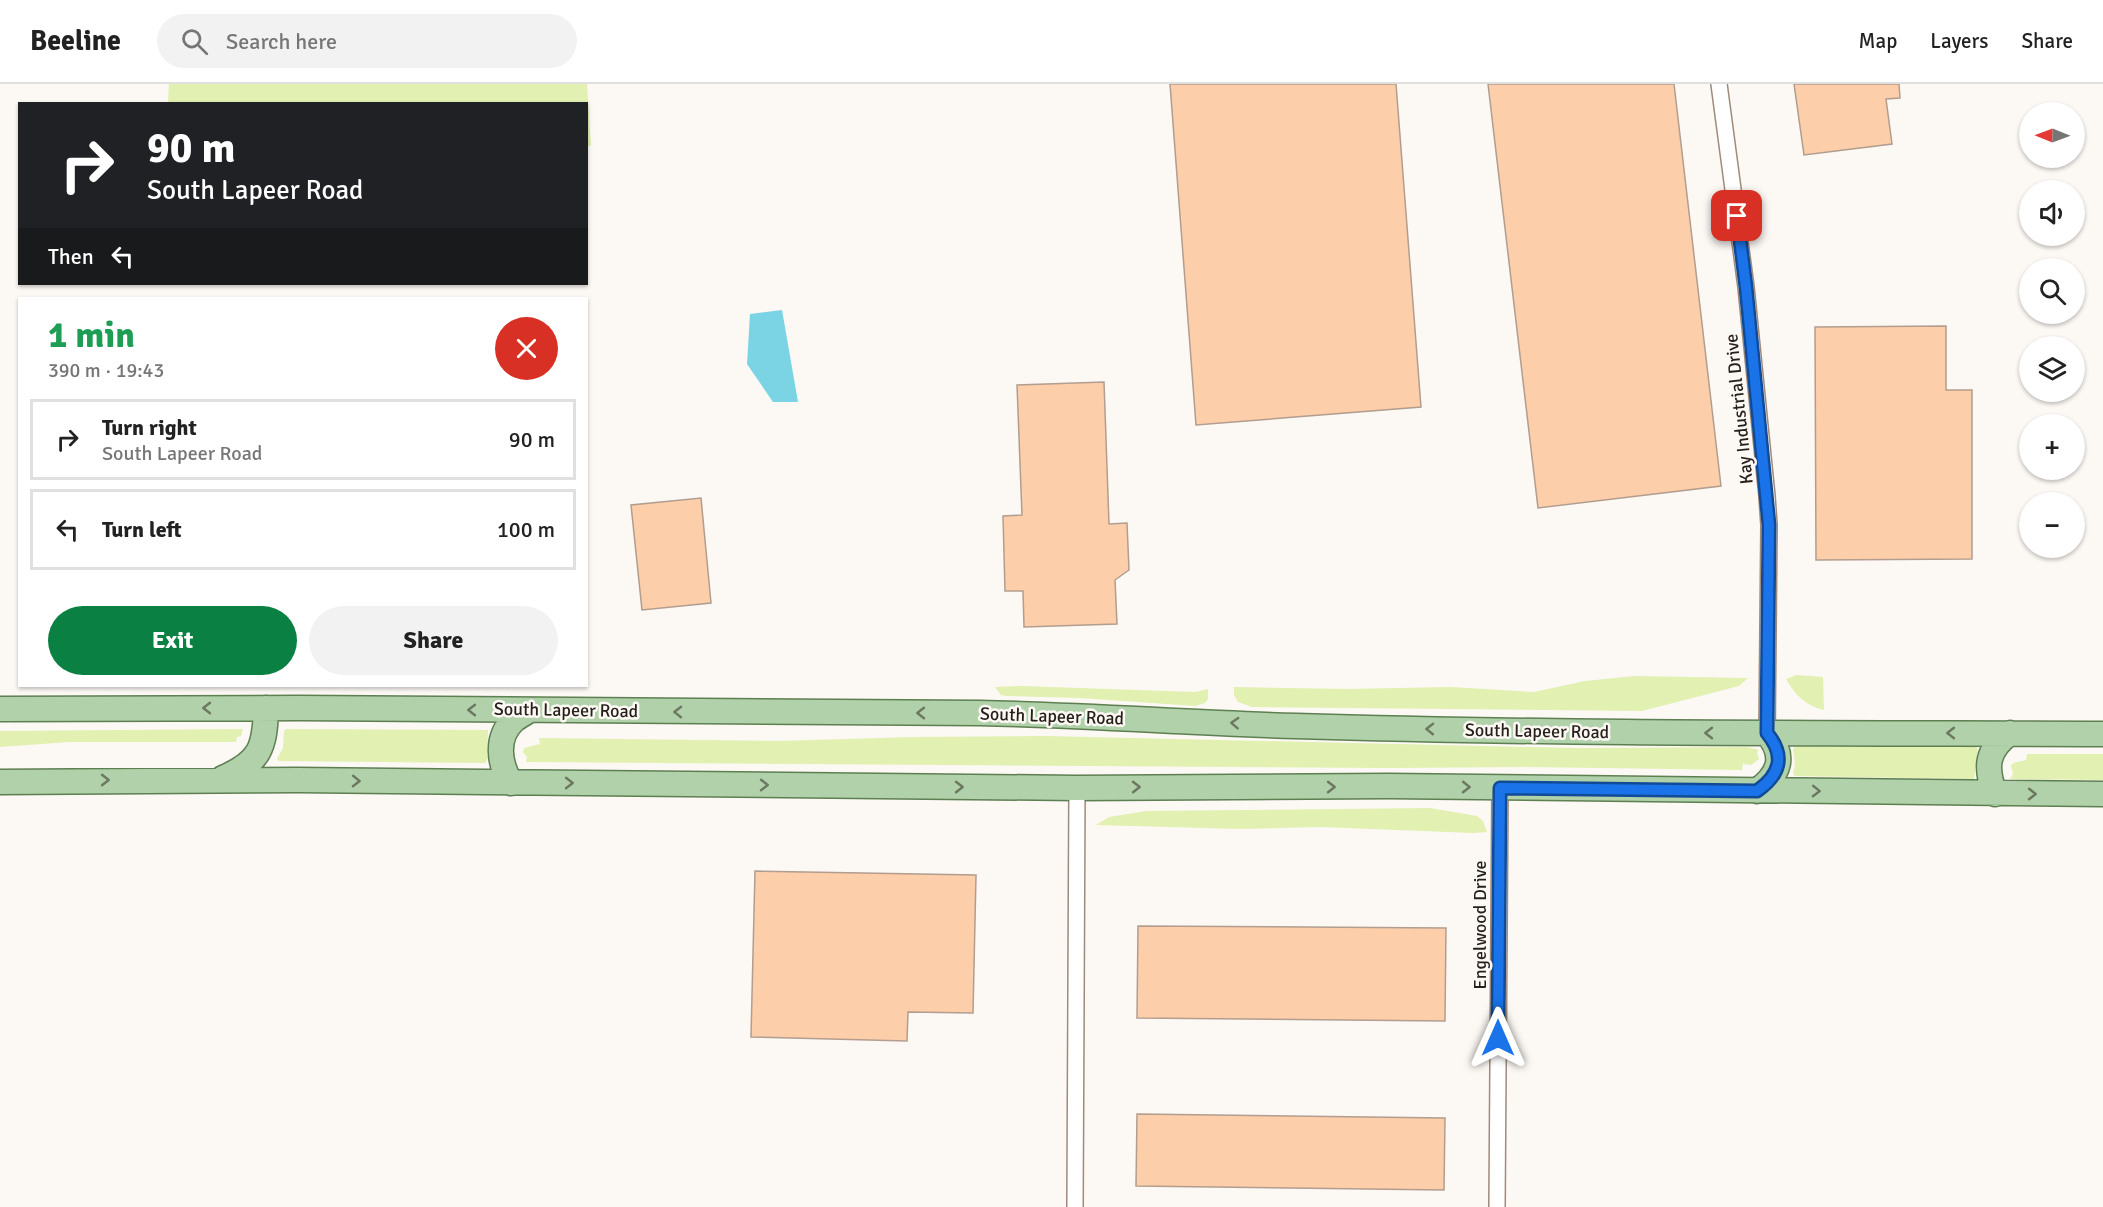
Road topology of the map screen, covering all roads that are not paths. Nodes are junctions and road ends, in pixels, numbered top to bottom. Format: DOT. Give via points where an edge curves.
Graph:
graph roads {
  1 [pos="1719,84"];
  2 [pos="266,708"];
  3 [pos="0,709"];
  4 [pos="531,710"];
  5 [pos="1767,733"];
  6 [pos="2010,733"];
  7 [pos="2103,734"];
  8 [pos="220,779"];
  9 [pos="0,782"];
  10 [pos="511,783"];
  11 [pos="1077,788"];
  12 [pos="1500,788"];
  13 [pos="1757,791"];
  14 [pos="1995,794"];
  15 [pos="2103,795"];
  16 [pos="1075,1207"];
  17 [pos="1497,1207"];
  1 -- 5 [label="street, Kay Industrial Drive" via="1746,287 1768,506"];
  2 -- 3 [label="main road, South Lapeer Road, one-way"];
  4 -- 2 [label="main road, South Lapeer Road, one-way"];
  2 -- 8 [label="main road" via="266,734 256,756"];
  5 -- 4 [label="main road, South Lapeer Road, one-way" via="1293,726 1057,714"];
  4 -- 10 [label="main road" via="515,719 503,738 501,761"];
  6 -- 5 [label="main road, South Lapeer Road, one-way"];
  5 -- 13 [label="main road" via="1778,751 1778,762 1770,782"];
  6 -- 7 [label="main road, South Lapeer Road"];
  6 -- 14 [label="main road" via="2000,740 1989,760"];
  9 -- 8 [label="main road, one-way"];
  8 -- 10 [label="main road, one-way"];
  10 -- 11 [label="main road, one-way"];
  11 -- 12 [label="main road, one-way"];
  11 -- 16 [label="street"];
  12 -- 13 [label="main road"];
  12 -- 17 [label="street, Engelwood Drive"];
  13 -- 14 [label="main road, one-way"];
  14 -- 15 [label="main road, one-way"];
}
